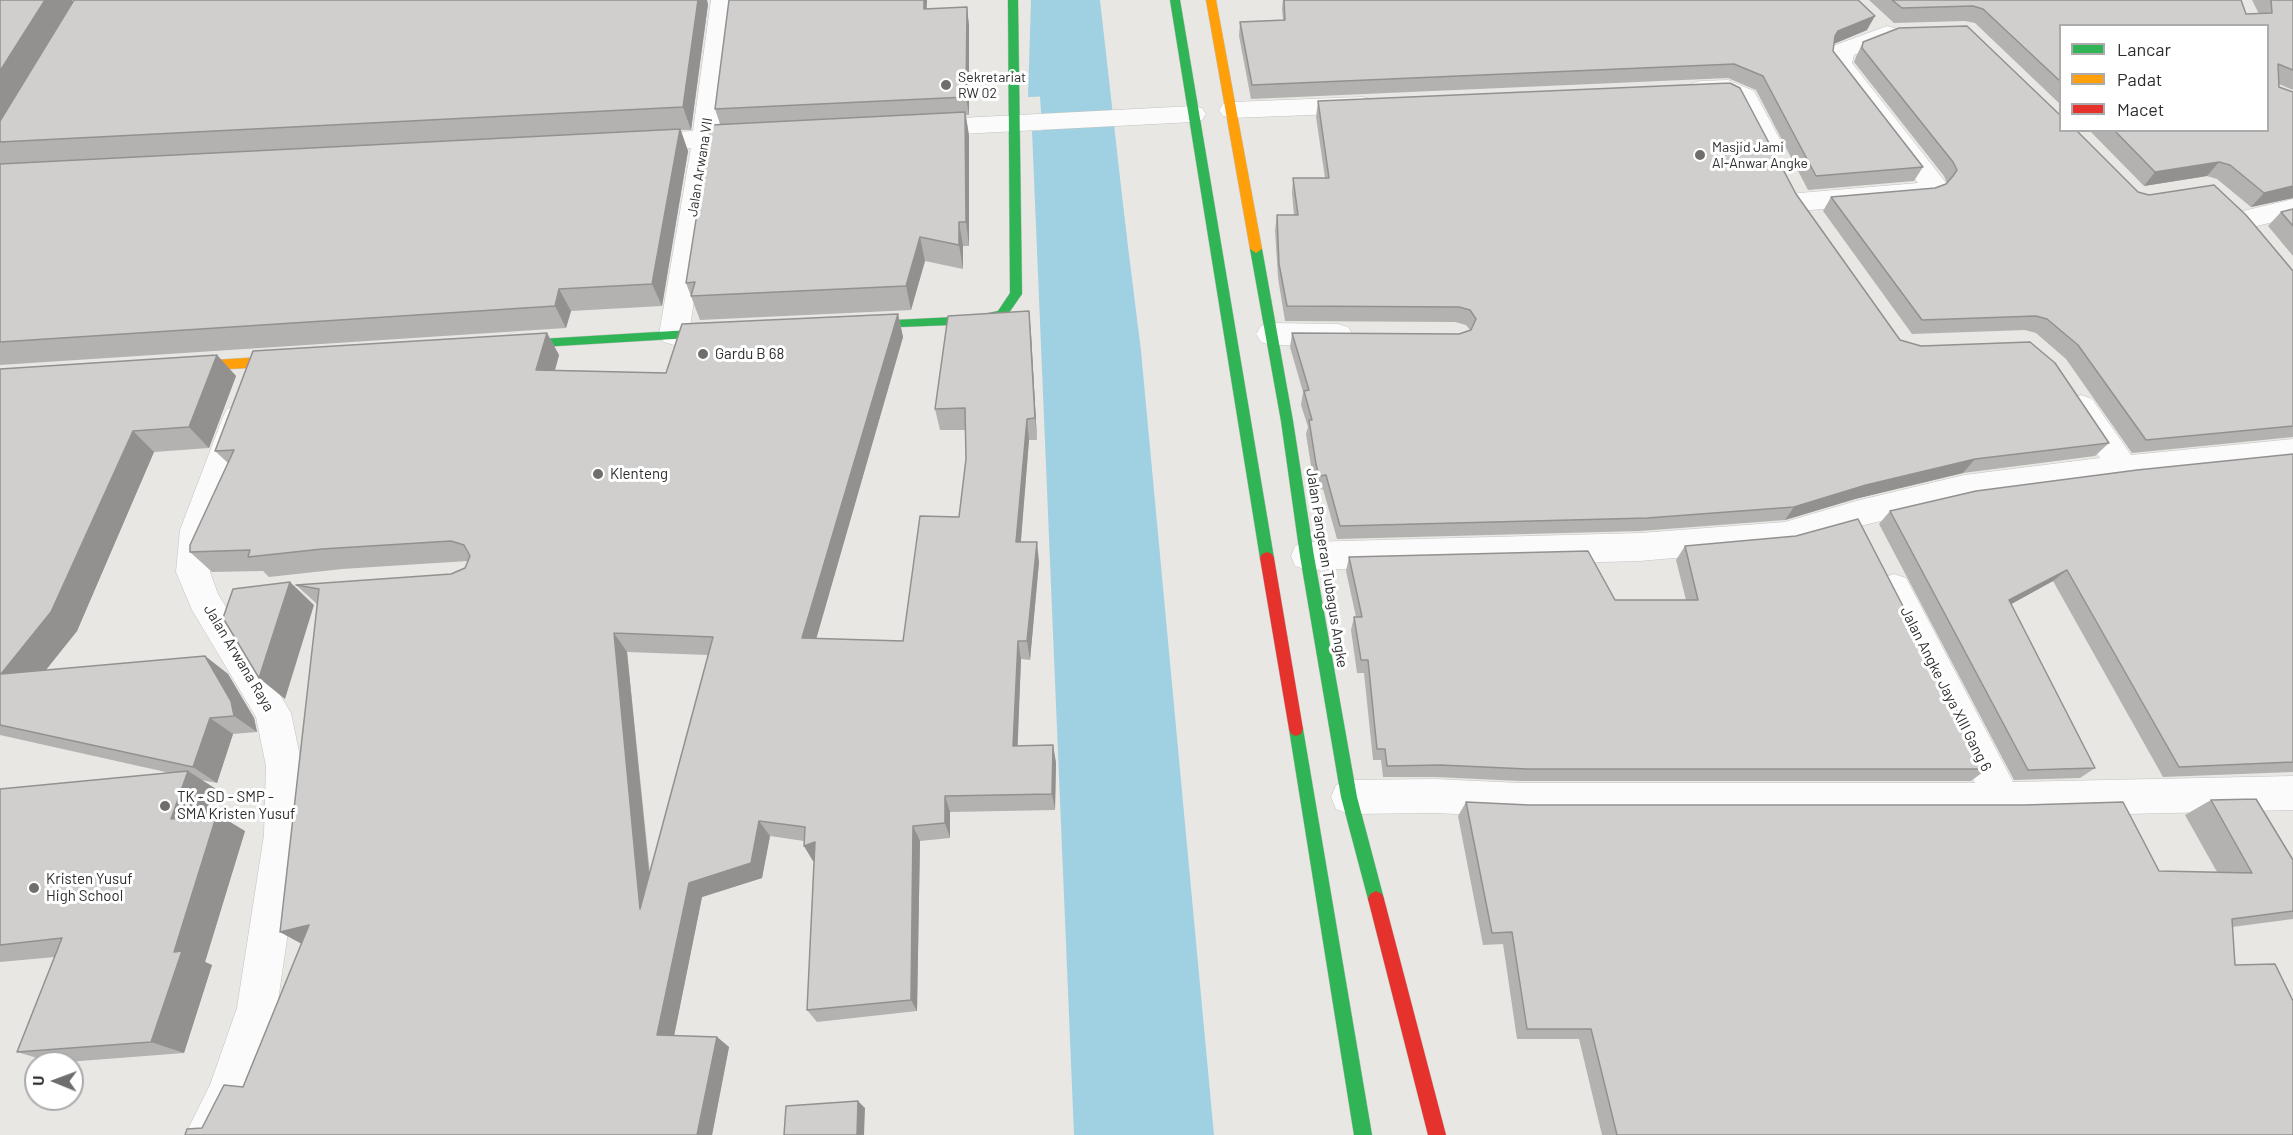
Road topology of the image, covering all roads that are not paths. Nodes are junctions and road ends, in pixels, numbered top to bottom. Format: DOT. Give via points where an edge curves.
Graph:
graph roads {
  1 [pos="723,0"];
  2 [pos="1013,0"];
  3 [pos="1175,0"];
  4 [pos="1211,0"];
  5 [pos="1866,13"];
  6 [pos="1680,90"];
  7 [pos="1383,104"];
  8 [pos="1232,110"];
  9 [pos="1193,114"];
  10 [pos="1013,123"];
  11 [pos="893,130"];
  12 [pos="776,135"];
  13 [pos="705,139"];
  14 [pos="621,143"];
  15 [pos="2293,208"];
  16 [pos="2266,245"];
  17 [pos="836,327"];
  18 [pos="732,331"];
  19 [pos="674,334"];
  20 [pos="1271,334"];
  21 [pos="1364,335"];
  22 [pos="491,346"];
  23 [pos="305,359"];
  24 [pos="259,362"];
  25 [pos="165,368"];
  26 [pos="2067,386"];
  27 [pos="2293,451"];
  28 [pos="2123,468"];
  29 [pos="1856,514"];
  30 [pos="1307,556"];
  31 [pos="1349,797"];
  32 [pos="2003,800"];
  33 [pos="2289,801"];
  34 [pos="206,1135"];
  35 [pos="1363,1135"];
  36 [pos="1437,1135"];
  1 -- 13 [label="street, Jalan Arwana VII"];
  2 -- 10 [label="main road"];
  3 -- 9 [label="main road"];
  4 -- 8 [label="main road, Jalan Pangeran Tubagus Angke"];
  5 -- 6 [label="street" via="1898,33 1842,51 1840,64 1933,183 1926,191 1796,193 1745,97 1728,88"];
  7 -- 8 [label="street"];
  8 -- 20 [label="main road, Jalan Pangeran Tubagus Angke"];
  9 -- 10 [label="street"];
  9 -- 35 [label="main road"];
  10 -- 11 [label="street"];
  10 -- 17 [label="main road" via="1016,294 1002,314 975,320"];
  12 -- 13 [label="street"];
  13 -- 14 [label="street"];
  13 -- 19 [label="street, Jalan Arwana VII"];
  15 -- 16 [label="street" via="2237,213"];
  18 -- 19 [label="main road"];
  19 -- 22 [label="main road"];
  20 -- 21 [label="street"];
  20 -- 30 [label="main road, Jalan Pangeran Tubagus Angke"];
  23 -- 24 [label="main road"];
  24 -- 25 [label="main road"];
  24 -- 34 [label="street, Jalan Arwana Raya" via="196,530 194,572 222,598 273,713 284,766 283,836 257,1008 228,1095"];
  26 -- 28 [label="street"];
  27 -- 28 [label="street"];
  28 -- 29 [label="street" via="1964,488"];
  29 -- 30 [label="street" via="1785,535 1640,547"];
  29 -- 32 [label="street, Jalan Angke Jaya XIII Gang 6"];
  30 -- 31 [label="main road, Jalan Pangeran Tubagus Angke"];
  31 -- 32 [label="street"];
  31 -- 36 [label="main road, Jalan Pangeran Tubagus Angke"];
  32 -- 33 [label="street"];
}
